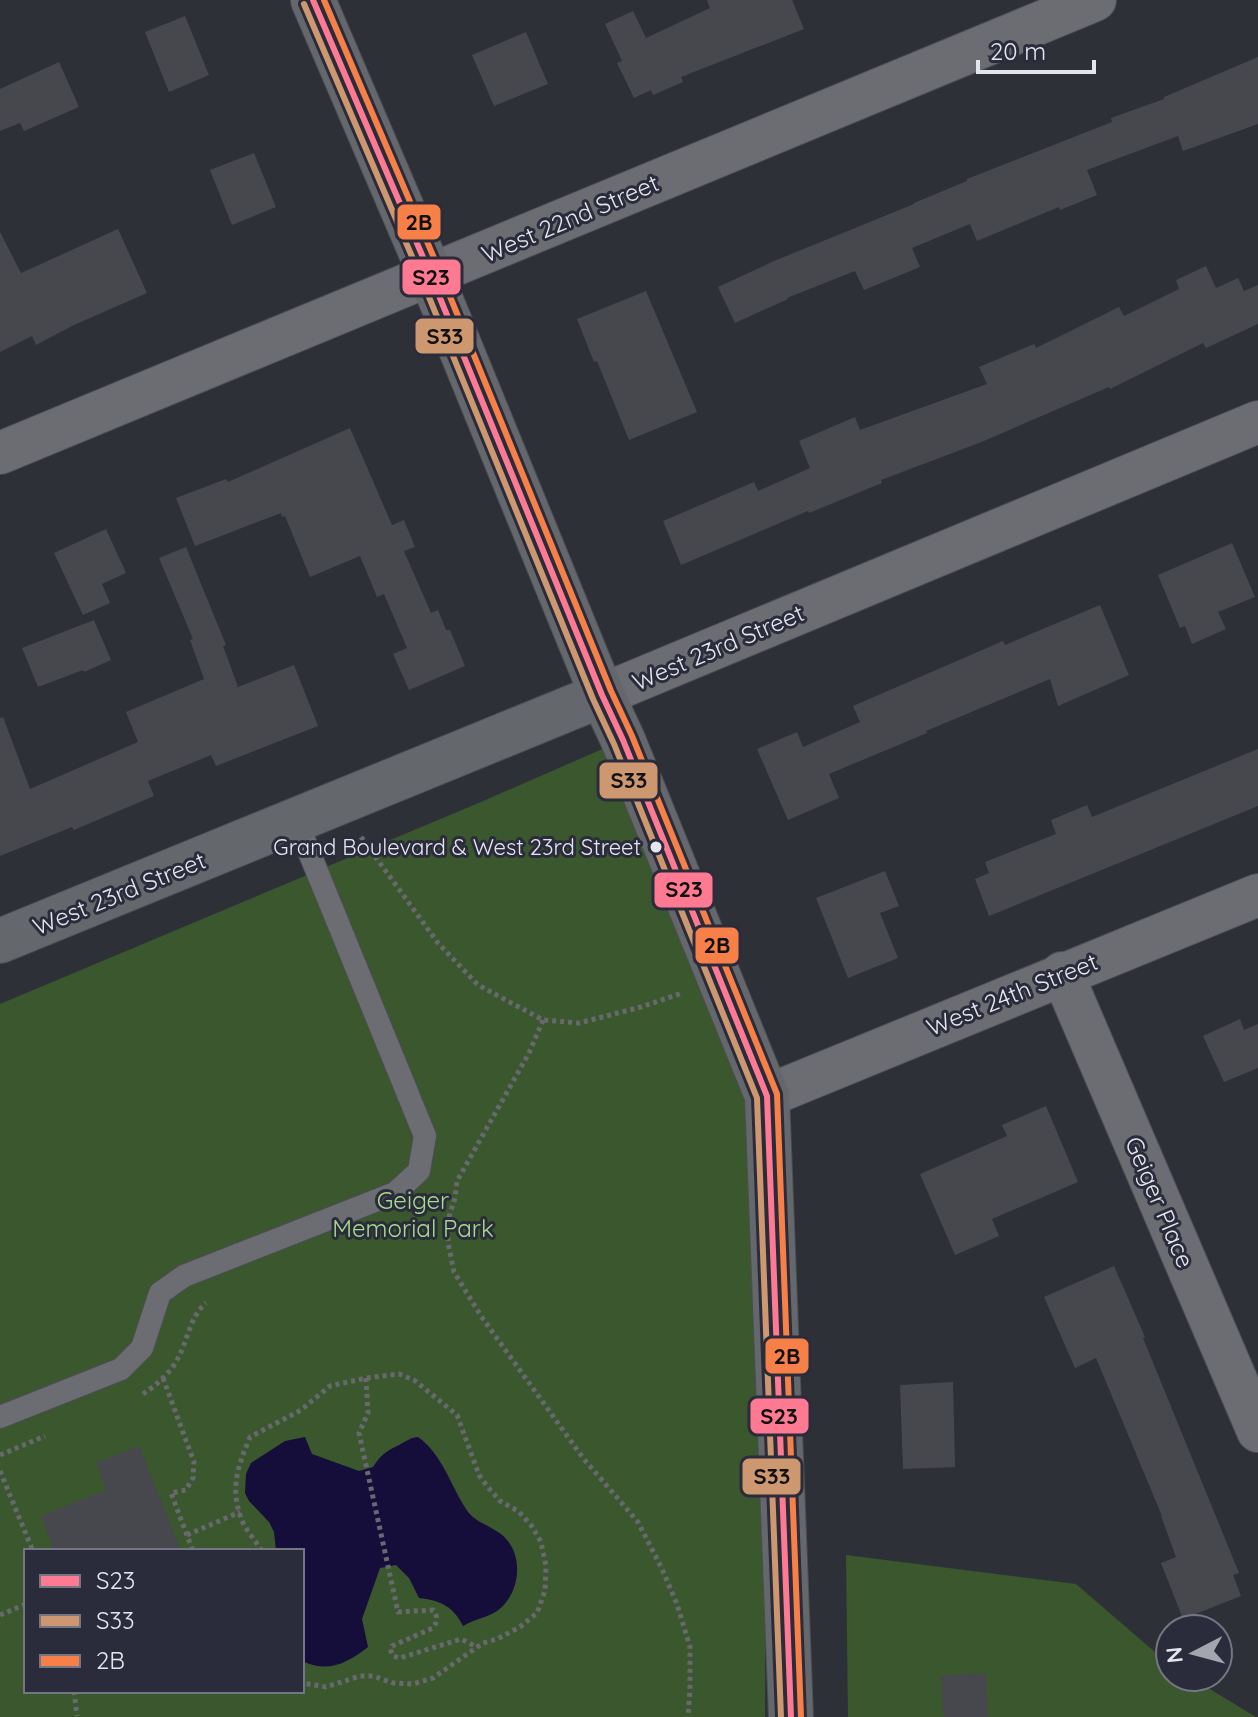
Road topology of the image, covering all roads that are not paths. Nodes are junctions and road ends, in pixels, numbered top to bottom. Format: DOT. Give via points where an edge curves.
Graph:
graph roads {
  1 [pos="313,0"];
  2 [pos="1095,0"];
  3 [pos="431,276"];
  4 [pos="1258,422"];
  5 [pos="0,453"];
  6 [pos="602,695"];
  7 [pos="296,820"];
  8 [pos="1258,895"];
  9 [pos="0,941"];
  10 [pos="1062,973"];
  11 [pos="767,1096"];
  12 [pos="0,1417"];
  13 [pos="1258,1431"];
  14 [pos="791,1717"];
  1 -- 3 [label="street"];
  2 -- 3 [label="street, West 22nd Street"];
  3 -- 5 [label="street, West 22nd Street"];
  3 -- 6 [label="street"];
  4 -- 6 [label="street, West 23rd Street"];
  6 -- 7 [label="street, West 23rd Street"];
  6 -- 11 [label="street"];
  7 -- 9 [label="street, West 23rd Street"];
  7 -- 12 [label="lane" via="425,1136 419,1171 395,1193 184,1276 160,1293 142,1348 121,1369"];
  8 -- 10 [label="street, West 24th Street"];
  10 -- 11 [label="street, West 24th Street"];
  10 -- 13 [label="street, Geiger Place"];
  11 -- 14 [label="street"];
}
